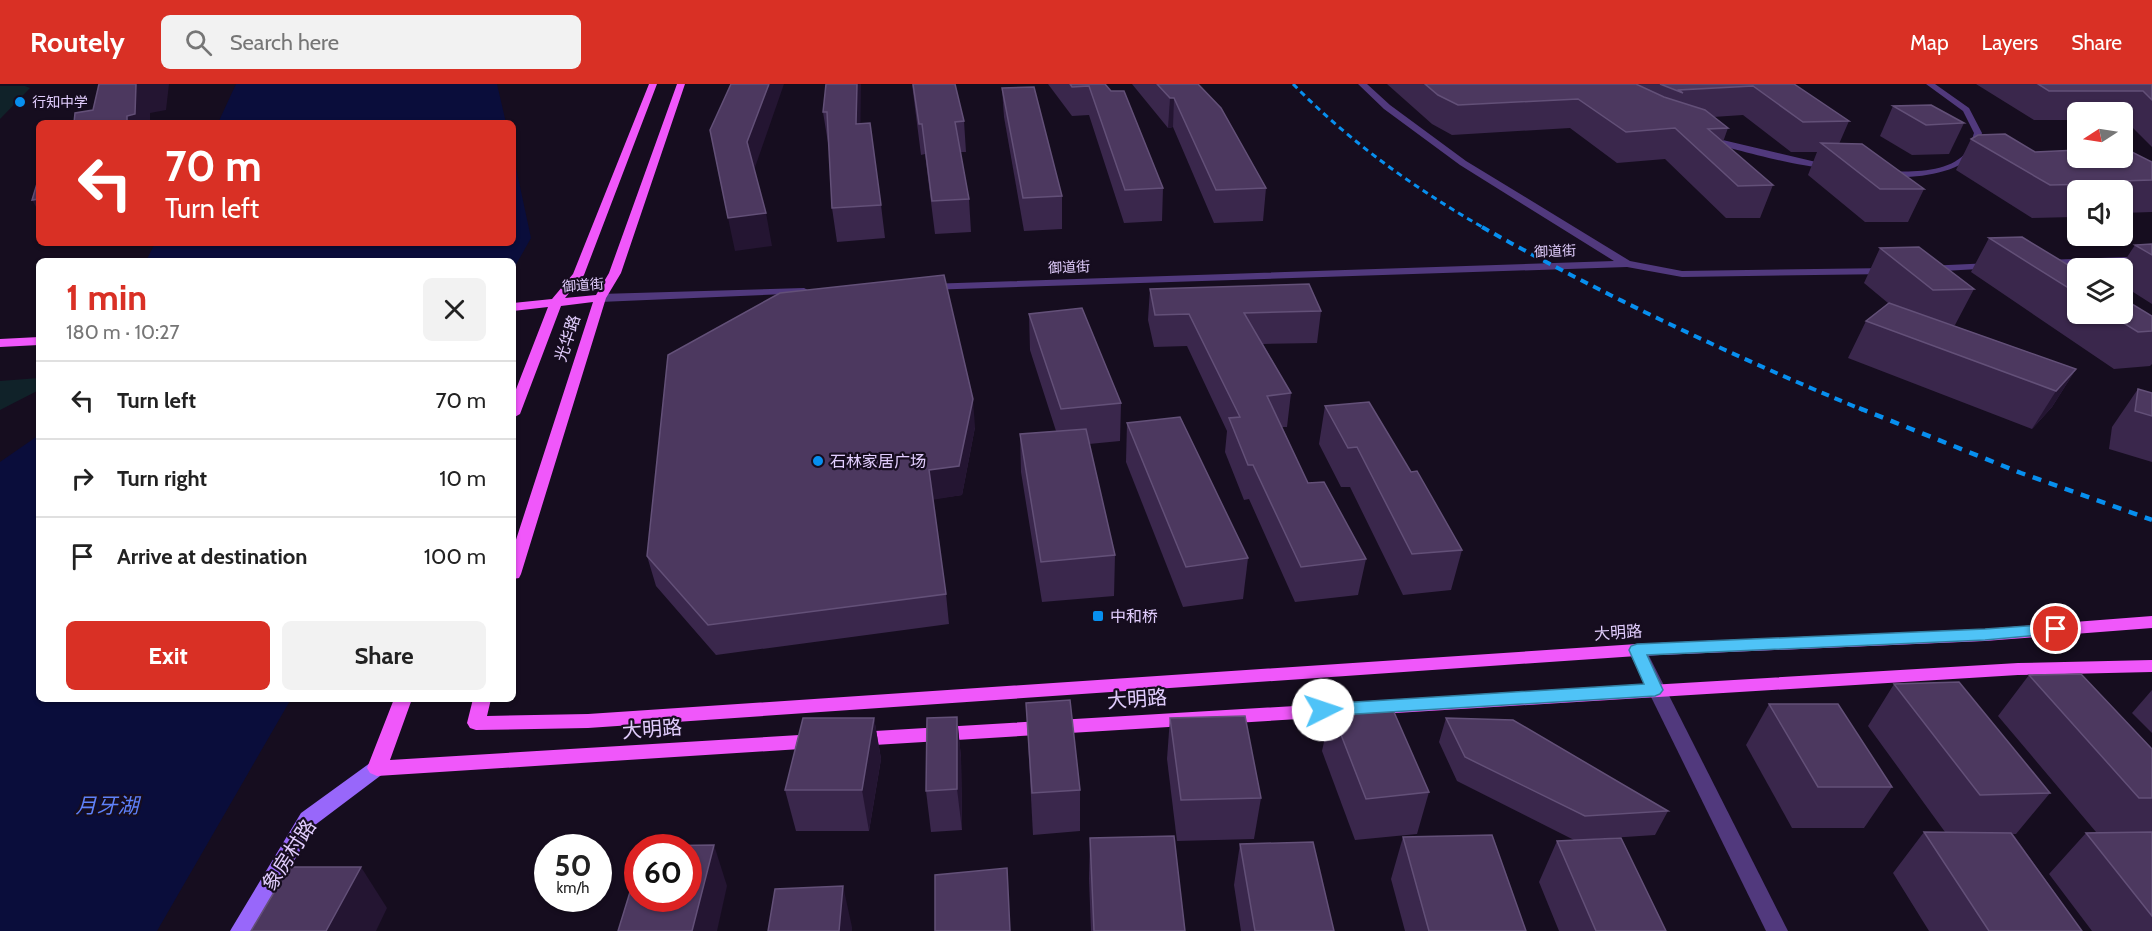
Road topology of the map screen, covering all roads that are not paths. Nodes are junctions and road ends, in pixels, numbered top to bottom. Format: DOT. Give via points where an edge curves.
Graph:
graph roads {
  1 [pos="653,84"];
  2 [pos="681,84"];
  3 [pos="1362,84"];
  4 [pos="1930,84"];
  5 [pos="1704,138"];
  6 [pos="1834,167"];
  7 [pos="1878,173"];
  8 [pos="2152,259"];
  9 [pos="1627,264"];
  10 [pos="2033,264"];
  11 [pos="2009,265"];
  12 [pos="910,288"];
  13 [pos="815,291"];
  14 [pos="600,298"];
  15 [pos="556,302"];
  16 [pos="516,307"];
  17 [pos="36,341"];
  18 [pos="0,343"];
  19 [pos="516,406"];
  20 [pos="516,564"];
  21 [pos="2152,622"];
  22 [pos="1637,650"];
  23 [pos="2152,666"];
  24 [pos="1655,690"];
  25 [pos="403,702"];
  26 [pos="481,702"];
  27 [pos="377,768"];
  28 [pos="241,931"];
  29 [pos="1777,931"];
  1 -- 15 [label="main road, 光华路" via="579,275"];
  2 -- 14 [label="main road" via="615,273"];
  3 -- 9 [label="street" via="1463,163"];
  4 -- 7 [label="lane" via="1966,110 1978,133 1971,152 1951,167 1908,175"];
  5 -- 6 [label="lane"];
  8 -- 10 [label="street"];
  9 -- 11 [label="street" via="1682,274"];
  9 -- 12 [label="street, 御道街"];
  13 -- 14 [label="street, 御道街"];
  14 -- 15 [label="main road"];
  14 -- 20 [label="main road"];
  15 -- 16 [label="main road"];
  15 -- 19 [label="main road, 光华路"];
  17 -- 18 [label="main road"];
  21 -- 22 [label="main road, 大明路" via="1985,635"];
  22 -- 24 [label="street"];
  22 -- 26 [label="main road, 大明路" via="588,721 476,723"];
  23 -- 24 [label="main road, 大明路" via="2018,669"];
  24 -- 27 [label="main road, 大明路"];
  24 -- 29 [label="street"];
  25 -- 27 [label="main road"];
  27 -- 28 [label="street, 象房村路" via="308,819"];
}
